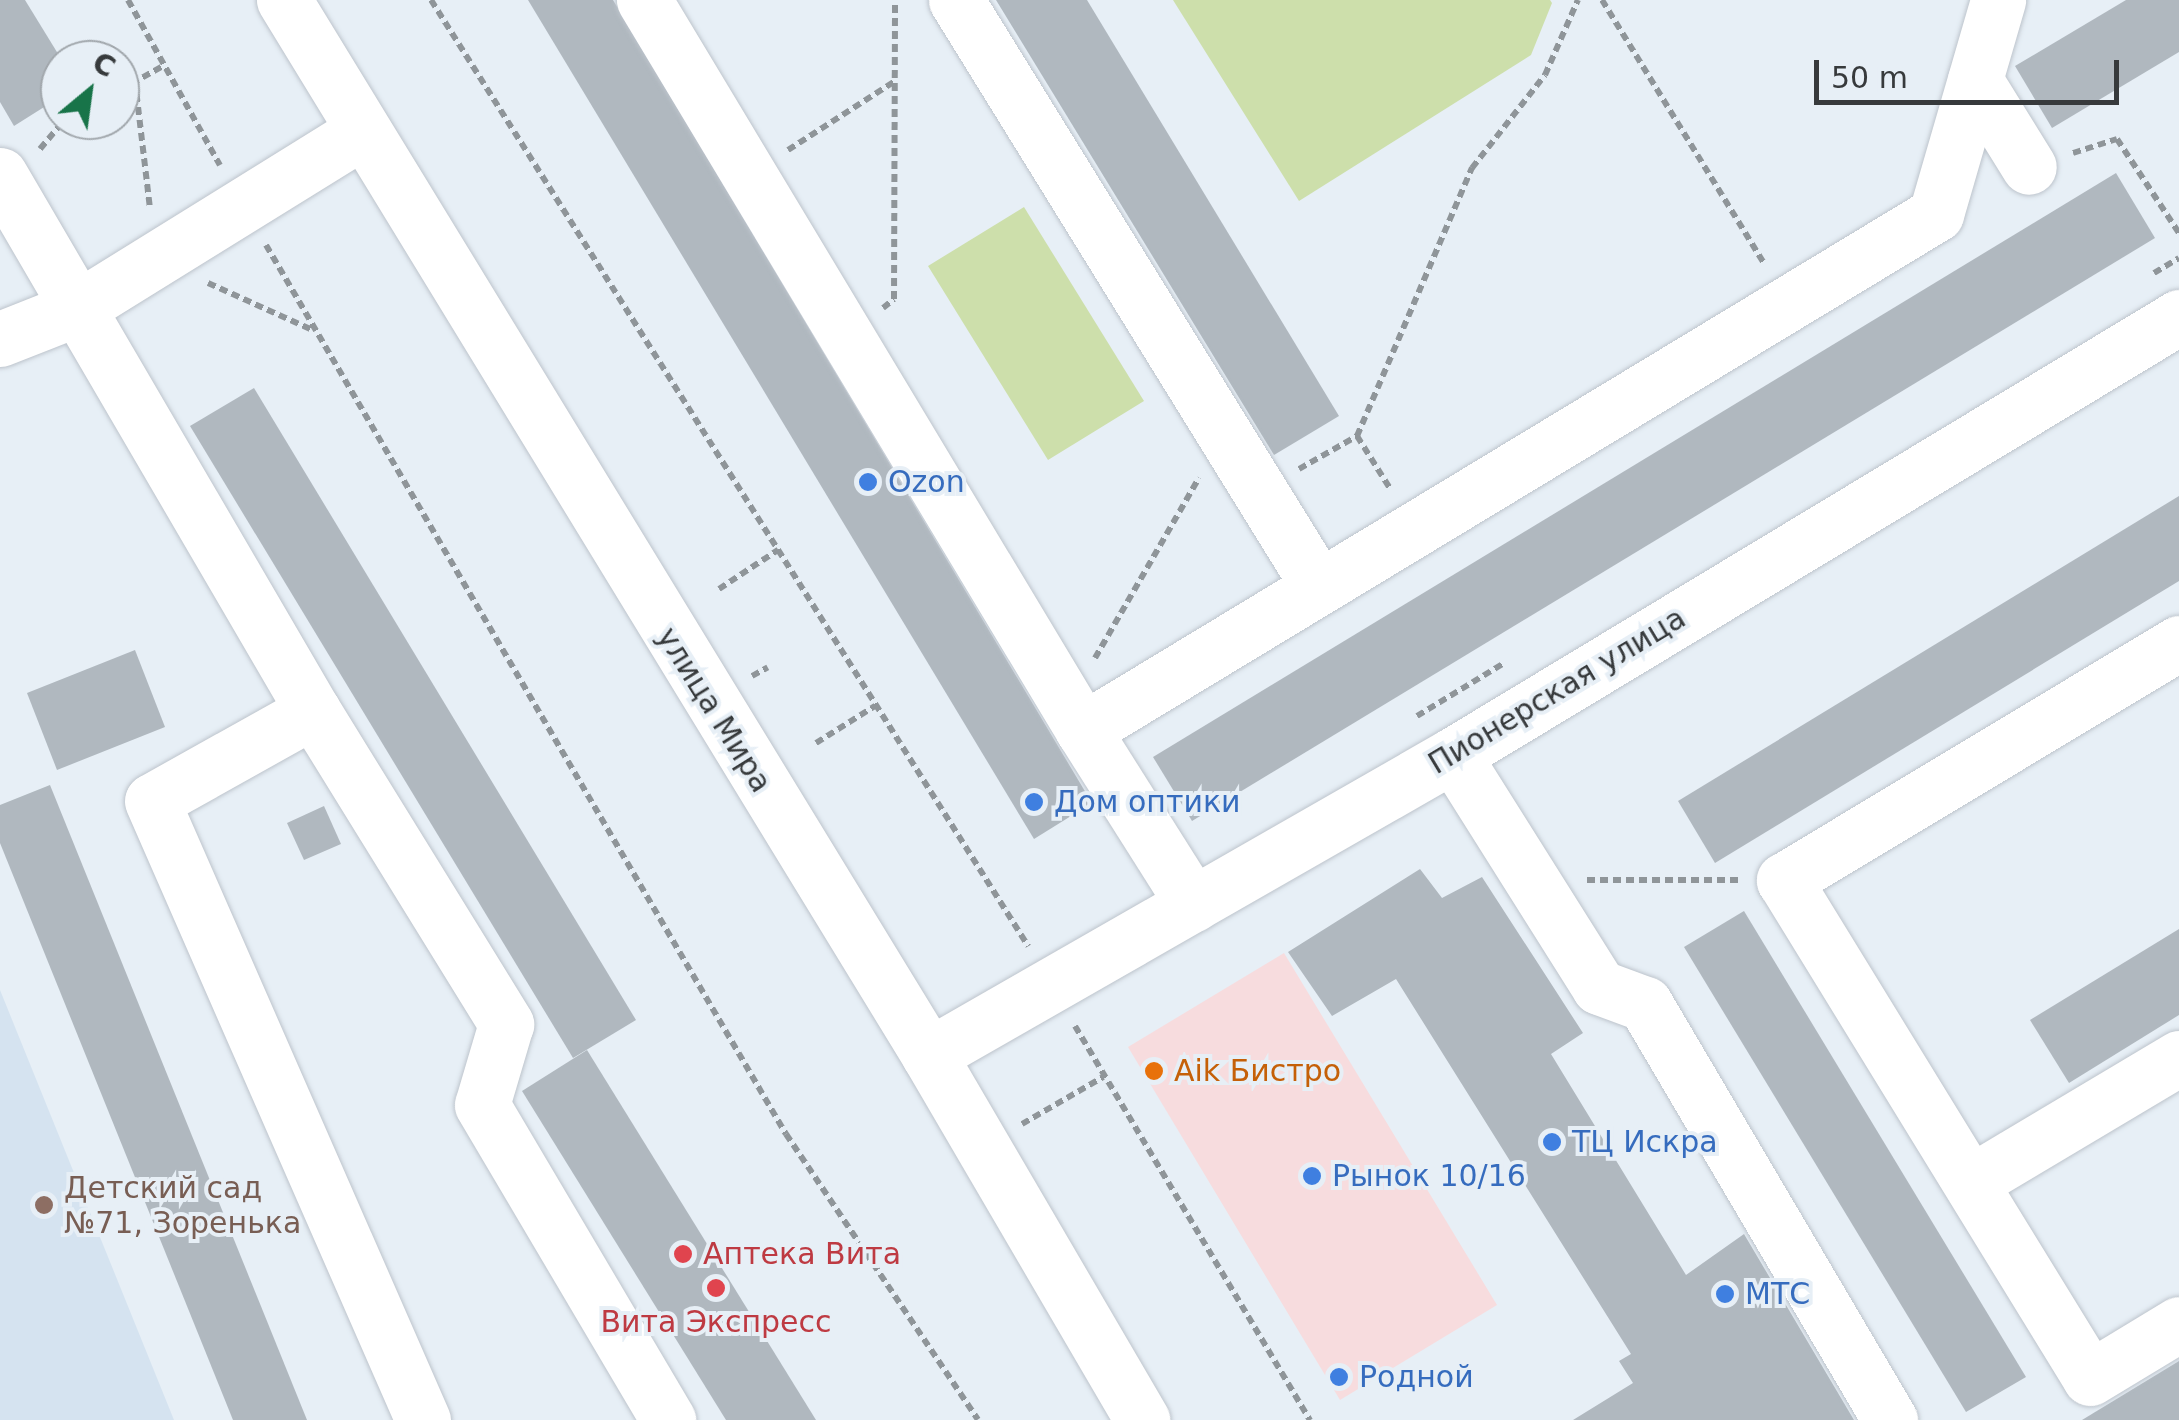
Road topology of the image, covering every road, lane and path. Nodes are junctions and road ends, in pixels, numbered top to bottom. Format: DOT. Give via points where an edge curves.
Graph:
graph roads {
  1 [pos="284,0"];
  2 [pos="431,0"];
  3 [pos="644,0"];
  4 [pos="895,0"];
  5 [pos="956,0"];
  6 [pos="1578,0"];
  7 [pos="1602,0"];
  8 [pos="1998,0"];
  9 [pos="131,2"];
  10 [pos="164,65"];
  11 [pos="140,79"];
  12 [pos="896,80"];
  13 [pos="1974,80"];
  14 [pos="140,124"];
  15 [pos="363,131"];
  16 [pos="2029,167"];
  17 [pos="0,175"];
  18 [pos="750,176"];
  19 [pos="243,206"];
  20 [pos="2179,233"];
  21 [pos="156,259"];
  22 [pos="1788,303"];
  23 [pos="76,309"];
  24 [pos="2179,317"];
  25 [pos="317,332"];
  26 [pos="846,336"];
  27 [pos="0,339"];
  28 [pos="1225,434"];
  29 [pos="1357,436"];
  30 [pos="1260,490"];
  31 [pos="1416,529"];
  32 [pos="778,550"];
  33 [pos="1319,587"];
  34 [pos="719,589"];
  35 [pos="2179,643"];
  36 [pos="876,706"];
  37 [pos="313,712"];
  38 [pos="1076,717"];
  39 [pos="816,743"];
  40 [pos="1454,755"];
  41 [pos="1531,880"];
  42 [pos="1784,880"];
  43 [pos="1193,904"];
  44 [pos="1052,984"];
  45 [pos="929,1055"];
  46 [pos="2179,1058"];
  47 [pos="1103,1077"];
  48 [pos="1019,1126"];
  49 [pos="1972,1182"];
  50 [pos="2179,1324"];
  51 [pos="423,1420"];
  52 [pos="668,1420"];
  53 [pos="978,1420"];
  54 [pos="1142,1420"];
  55 [pos="1310,1420"];
  56 [pos="1890,1420"];
  1 -- 15 [label="street, улица Мира"];
  2 -- 32 [label="path"];
  3 -- 18 [label="street"];
  4 -- 12 [label="path"];
  5 -- 28 [label="street"];
  6 -- 29 [label="path" via="1545,74 1472,168"];
  7 -- 22 [label="path"];
  8 -- 13 [label="street"];
  9 -- 10 [label="path"];
  10 -- 11 [label="path"];
  10 -- 19 [label="path"];
  12 -- 18 [label="path"];
  12 -- 26 [label="path" via="894,299"];
  13 -- 16 [label="street"];
  13 -- 22 [label="street" via="1936,214"];
  14 -- 21 [label="path"];
  15 -- 19 [label="street"];
  15 -- 45 [label="street, улица Мира"];
  16 -- 20 [label="path" via="2117,139"];
  17 -- 23 [label="street"];
  18 -- 26 [label="street"];
  19 -- 21 [label="street"];
  19 -- 25 [label="path"];
  21 -- 23 [label="street"];
  21 -- 25 [label="path"];
  22 -- 31 [label="street"];
  23 -- 27 [label="street"];
  23 -- 37 [label="street"];
  24 -- 40 [label="street, Пионерская улица"];
  25 -- 53 [label="path" via="786,1134"];
  26 -- 38 [label="street"];
  28 -- 30 [label="street"];
  28 -- 38 [label="path"];
  29 -- 30 [label="path"];
  29 -- 31 [label="path"];
  30 -- 33 [label="street"];
  31 -- 33 [label="street"];
  32 -- 34 [label="path"];
  32 -- 36 [label="path"];
  33 -- 38 [label="street"];
  35 -- 42 [label="street"];
  36 -- 39 [label="path"];
  36 -- 44 [label="path"];
  37 -- 51 [label="street" via="152,801"];
  37 -- 52 [label="street" via="506,1024 482,1105"];
  38 -- 43 [label="street"];
  40 -- 41 [label="street"];
  40 -- 43 [label="street, Пионерская улица"];
  41 -- 42 [label="path"];
  41 -- 56 [label="street" via="1598,988 1645,1004"];
  42 -- 49 [label="street"];
  43 -- 44 [label="street, Пионерская улица"];
  44 -- 45 [label="street, Пионерская улица"];
  44 -- 47 [label="path"];
  45 -- 54 [label="street, улица Мира"];
  46 -- 49 [label="street"];
  47 -- 48 [label="path"];
  47 -- 55 [label="path"];
  49 -- 50 [label="street" via="2090,1378"];
}
